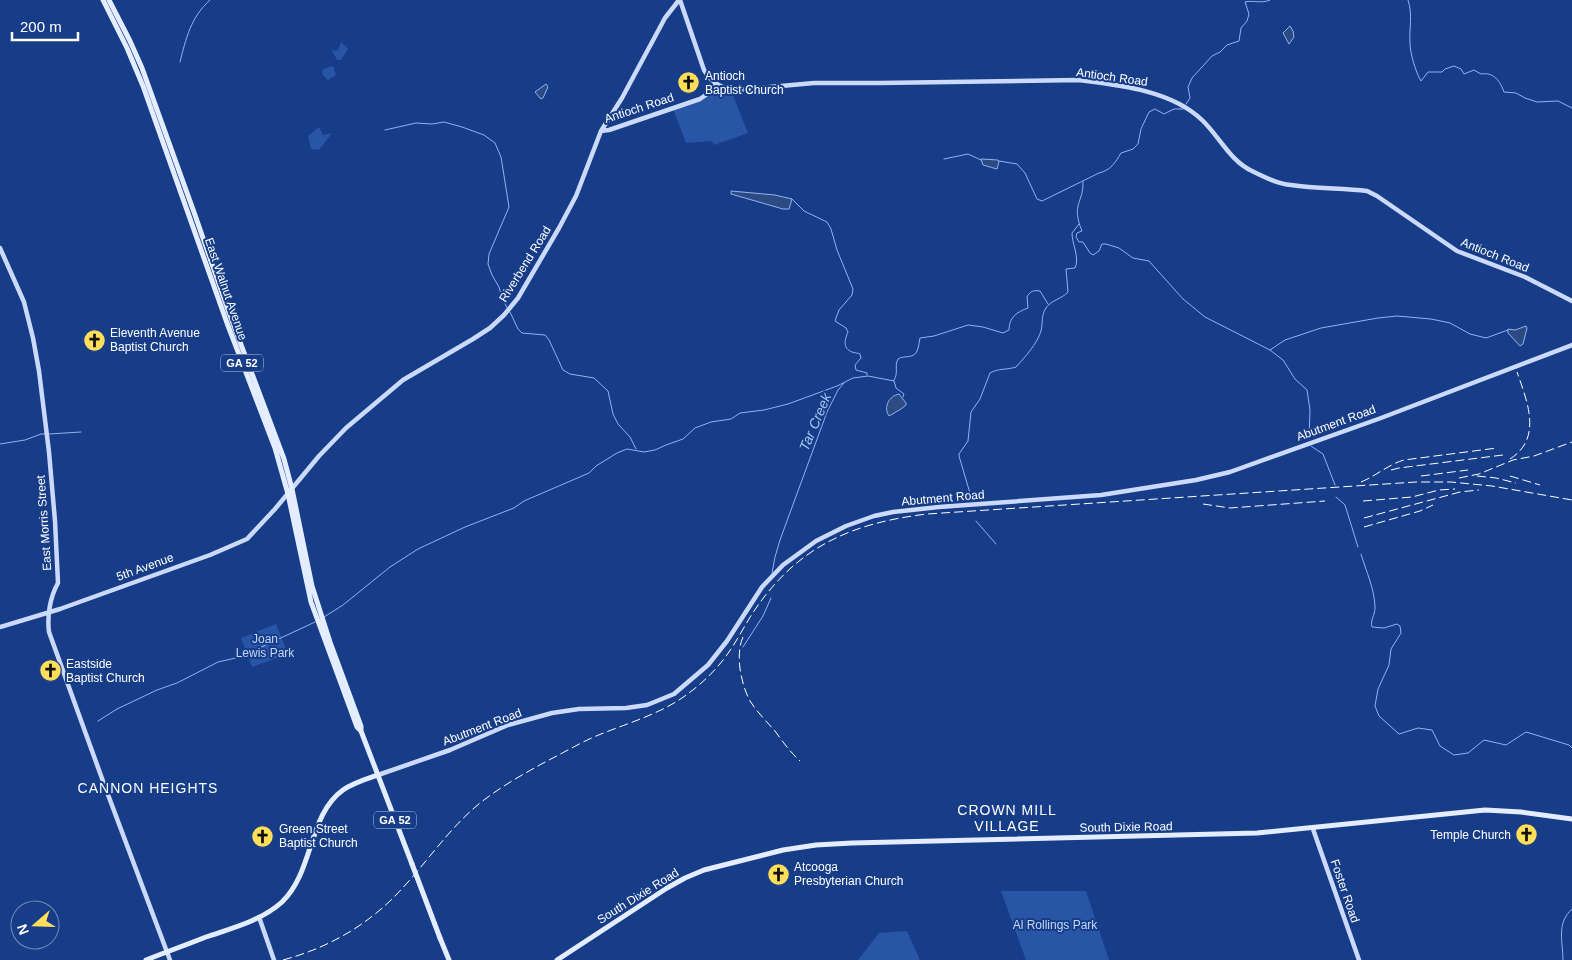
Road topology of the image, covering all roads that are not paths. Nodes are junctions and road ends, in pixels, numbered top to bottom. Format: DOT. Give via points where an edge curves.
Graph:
graph roads {
  1 [pos="103,0"];
  2 [pos="109,0"];
  3 [pos="674,0"];
  4 [pos="679,0"];
  5 [pos="670,11"];
  6 [pos="684,12"];
  7 [pos="716,84"];
  8 [pos="601,131"];
  9 [pos="0,248"];
  10 [pos="1572,301"];
  11 [pos="1572,345"];
  12 [pos="243,357"];
  13 [pos="292,489"];
  14 [pos="288,494"];
  15 [pos="247,539"];
  16 [pos="48,612"];
  17 [pos="0,627"];
  18 [pos="361,731"];
  19 [pos="378,775"];
  20 [pos="1572,819"];
  21 [pos="1313,828"];
  22 [pos="259,917"];
  23 [pos="167,952"];
  24 [pos="146,960"];
  25 [pos="170,960"];
  26 [pos="274,960"];
  27 [pos="449,960"];
  28 [pos="557,960"];
  29 [pos="1359,960"];
  1 -- 12 [label="main road, East Walnut Avenue / GA 52" via="143,86"];
  2 -- 12 [label="main road, East Walnut Avenue / GA 52" via="146,81"];
  3 -- 5 [label="street"];
  4 -- 5 [label="street, Riverbend Road"];
  4 -- 6 [label="street"];
  5 -- 6 [label="street" via="677,8"];
  5 -- 8 [label="street, Riverbend Road"];
  6 -- 7 [label="street" via="704,70"];
  7 -- 8 [label="street, Antioch Road" via="700,99"];
  7 -- 10 [label="street, Antioch Road" via="738,90 814,83 1078,80 1152,93 1172,100 1202,119 1250,171 1290,185 1367,191 1457,252 1525,277"];
  8 -- 13 [label="street, Riverbend Road" via="568,212 510,308 490,328 398,384 328,445"];
  9 -- 16 [label="street, East Morris Street" via="24,302 39,371 56,521 58,583"];
  11 -- 19 [label="street, Abutment Road" via="1230,472 1101,495 893,512 846,526 816,541 783,565 762,587 708,665 674,694 647,705 579,709 507,726"];
  12 -- 13 [label="main road, East Walnut Avenue / GA 52" via="284,459"];
  12 -- 14 [label="main road, East Walnut Avenue / GA 52"];
  13 -- 14 [label="street, Riverbend Road"];
  13 -- 18 [label="main road, East Walnut Avenue / GA 52" via="314,594"];
  14 -- 15 [label="street, Riverbend Road"];
  14 -- 18 [label="main road, East Walnut Avenue / GA 52" via="311,602"];
  15 -- 16 [label="street, 5th Avenue"];
  16 -- 17 [label="street, 5th Avenue"];
  16 -- 23 [label="street, East Morris Street" via="49,632"];
  18 -- 19 [label="main road, East Walnut Avenue / GA 52"];
  19 -- 22 [label="main road" via="348,787 331,802 295,886 282,901"];
  19 -- 27 [label="main road, East Walnut Avenue / GA 52, bridge"];
  20 -- 21 [label="main road, South Dixie Road" via="1484,810"];
  21 -- 28 [label="main road, South Dixie Road" via="1257,833 852,843 792,848 704,870 685,878"];
  21 -- 29 [label="street, Foster Road"];
  22 -- 23 [label="main road"];
  22 -- 26 [label="street"];
  23 -- 24 [label="main road"];
  23 -- 25 [label="street, East Morris Street"];
}
